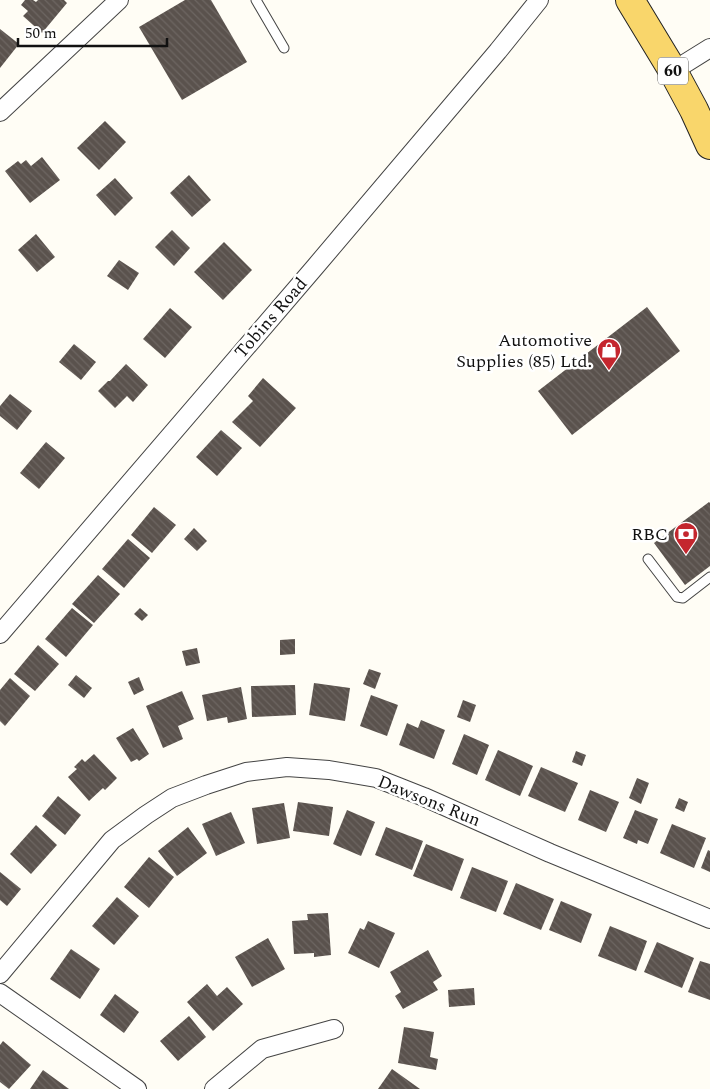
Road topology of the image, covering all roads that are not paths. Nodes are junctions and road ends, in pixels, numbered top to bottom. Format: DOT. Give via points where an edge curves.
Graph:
graph roads {
  1 [pos="119,0"];
  2 [pos="256,0"];
  3 [pos="539,0"];
  4 [pos="630,0"];
  5 [pos="284,48"];
  6 [pos="710,48"];
  7 [pos="673,71"];
  8 [pos="0,112"];
  9 [pos="710,145"];
  10 [pos="648,559"];
  11 [pos="710,577"];
  12 [pos="0,633"];
  13 [pos="710,919"];
  14 [pos="0,974"];
  15 [pos="0,993"];
  16 [pos="334,1029"];
  17 [pos="138,1089"];
  18 [pos="214,1089"];
  1 -- 8 [label="street"];
  2 -- 5 [label="lane"];
  3 -- 12 [label="street, Tobins Road" via="321,260"];
  4 -- 7 [label="main road, 60"];
  6 -- 7 [label="street"];
  7 -- 9 [label="main road, 60"];
  10 -- 11 [label="lane" via="677,597 683,598"];
  13 -- 14 [label="street, Dawsons Run" via="376,778 287,767 246,772 206,785 172,798 139,820 112,840"];
  15 -- 17 [label="street"];
  16 -- 18 [label="street" via="262,1049"];
}
